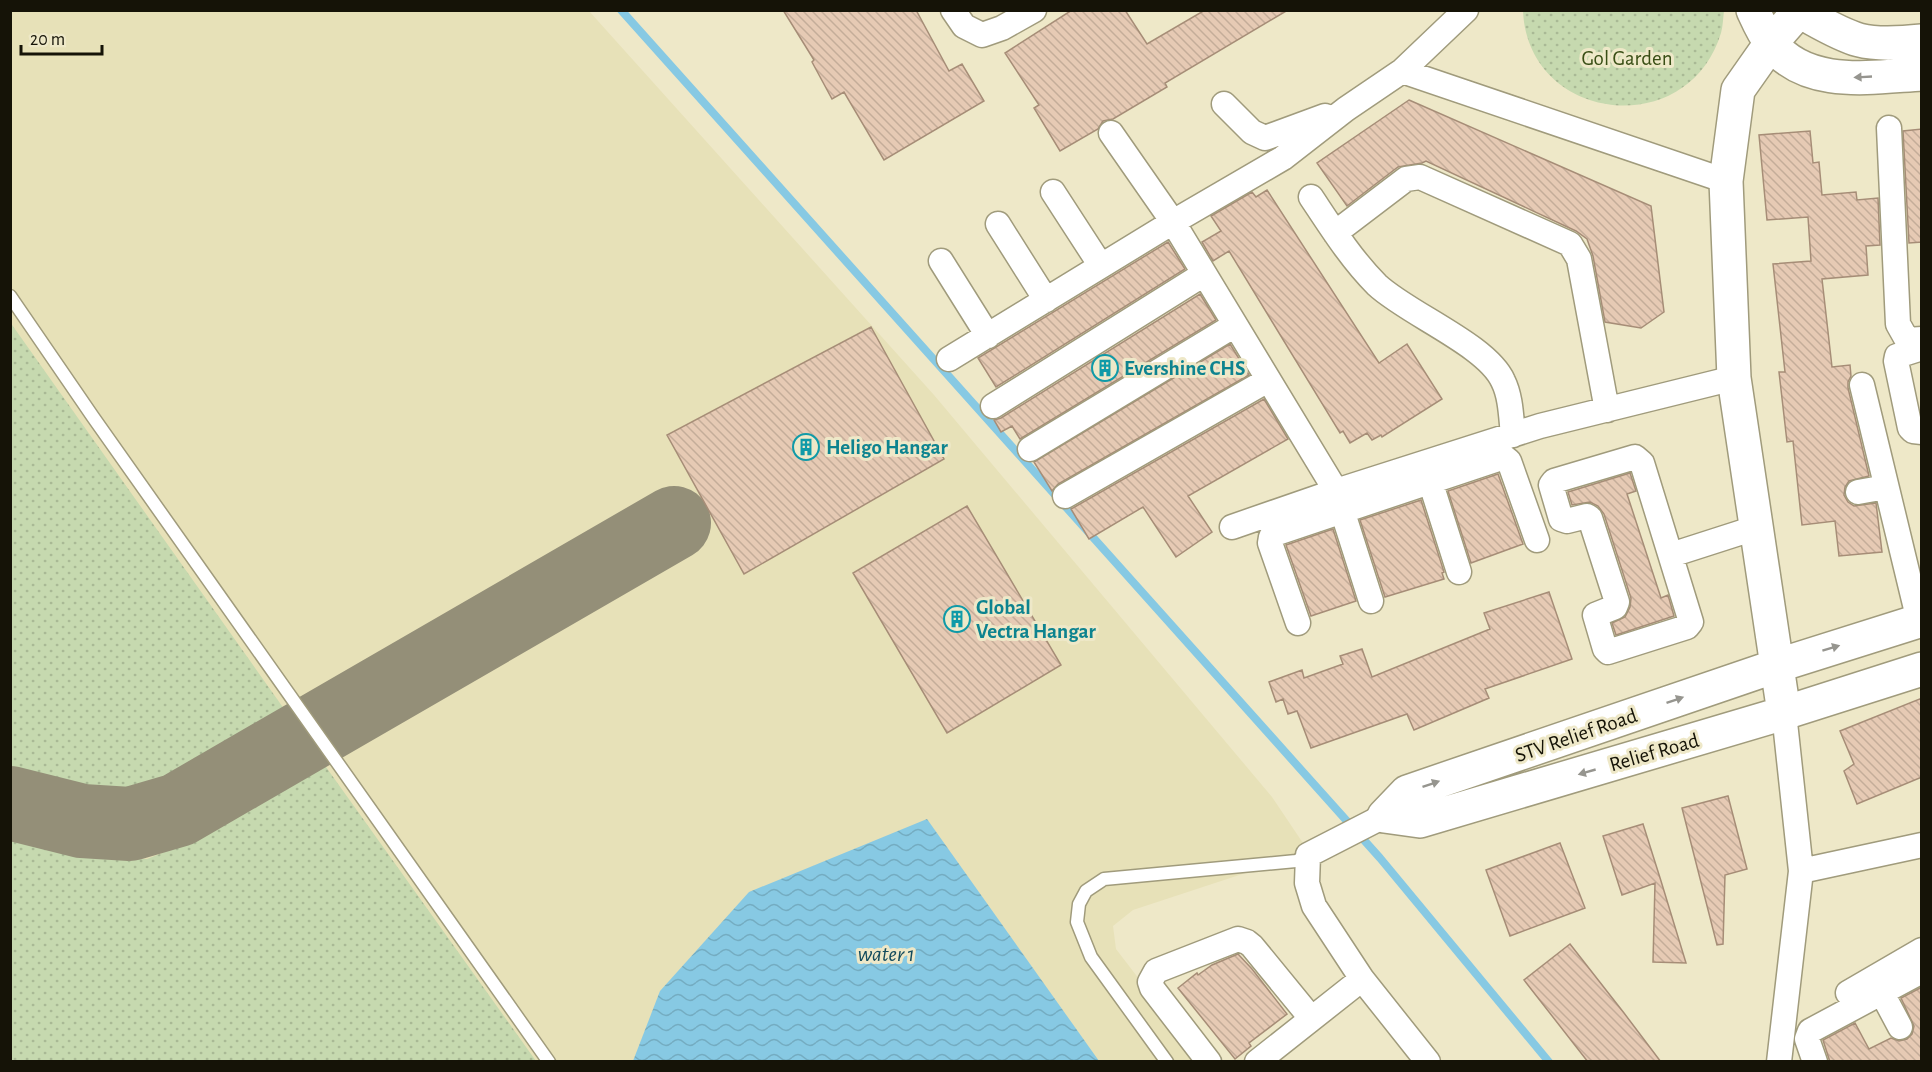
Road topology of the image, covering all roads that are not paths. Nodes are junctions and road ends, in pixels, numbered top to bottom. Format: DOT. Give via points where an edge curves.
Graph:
graph roads {
  1 [pos="953,10"];
  2 [pos="1034,10"];
  3 [pos="1466,10"];
  4 [pos="1753,10"];
  5 [pos="1799,10"];
  6 [pos="1922,41"];
  7 [pos="1771,43"];
  8 [pos="1402,71"];
  9 [pos="1922,74"];
  10 [pos="1224,104"];
  11 [pos="1346,109"];
  12 [pos="1889,128"];
  13 [pos="1111,133"];
  14 [pos="1726,181"];
  15 [pos="1053,192"];
  16 [pos="1311,197"];
  17 [pos="1173,222"];
  18 [pos="998,224"];
  19 [pos="1342,233"];
  20 [pos="941,261"];
  21 [pos="1101,266"];
  22 [pos="1204,274"];
  23 [pos="10,296"];
  24 [pos="1046,300"];
  25 [pos="1235,325"];
  26 [pos="988,336"];
  27 [pos="1922,339"];
  28 [pos="1582,342"];
  29 [pos="1922,348"];
  30 [pos="949,359"];
  31 [pos="1734,378"];
  32 [pos="1268,380"];
  33 [pos="1862,385"];
  34 [pos="993,406"];
  35 [pos="1601,411"];
  36 [pos="1922,432"];
  37 [pos="1513,435"];
  38 [pos="1030,449"];
  39 [pos="1427,472"];
  40 [pos="1886,487"];
  41 [pos="1858,492"];
  42 [pos="1065,496"];
  43 [pos="1339,501"];
  44 [pos="1232,527"];
  45 [pos="1755,528"];
  46 [pos="1537,540"];
  47 [pos="1671,555"];
  48 [pos="1459,572"];
  49 [pos="1371,601"];
  50 [pos="1920,620"];
  51 [pos="1298,623"];
  52 [pos="1776,666"];
  53 [pos="1922,669"];
  54 [pos="1784,713"];
  55 [pos="1526,752"];
  56 [pos="1539,786"];
  57 [pos="1379,818"];
  58 [pos="1922,846"];
  59 [pos="1314,852"];
  60 [pos="1801,871"];
  61 [pos="1922,950"];
  62 [pos="1922,971"];
  63 [pos="1362,979"];
  64 [pos="1878,985"];
  65 [pos="1311,1018"];
  66 [pos="1900,1027"];
  67 [pos="1784,1030"];
  68 [pos="1423,1060"];
  69 [pos="549,1062"];
  70 [pos="1167,1062"];
  71 [pos="1209,1062"];
  72 [pos="1257,1062"];
  73 [pos="1779,1062"];
  74 [pos="1815,1062"];
  1 -- 2 [label="street" via="964,26 982,35"];
  3 -- 8 [label="street"];
  4 -- 7 [label="street"];
  5 -- 6 [label="street" via="1860,40"];
  5 -- 7 [label="street"];
  9 -- 7 [label="street, one-way" via="1837,78 1795,66"];
  7 -- 14 [label="street" via="1738,90"];
  8 -- 11 [label="street"];
  8 -- 14 [label="street"];
  10 -- 11 [label="street" via="1252,132 1265,138"];
  11 -- 17 [label="street" via="1283,158"];
  12 -- 27 [label="street" via="1898,324 1907,340"];
  13 -- 17 [label="street"];
  14 -- 31 [label="street"];
  15 -- 21 [label="street"];
  16 -- 19 [label="street"];
  17 -- 21 [label="street"];
  17 -- 22 [label="street"];
  18 -- 24 [label="street"];
  19 -- 35 [label="street" via="1406,179 1420,177 1569,244 1579,259"];
  19 -- 37 [label="street" via="1363,270 1398,302 1497,369 1508,394"];
  20 -- 26 [label="street"];
  21 -- 24 [label="street"];
  22 -- 25 [label="street"];
  22 -- 34 [label="street"];
  23 -- 69 [label="lane"];
  24 -- 26 [label="street"];
  25 -- 32 [label="street"];
  25 -- 38 [label="street"];
  26 -- 30 [label="street"];
  28 -- 35 [label="street"];
  29 -- 36 [label="street" via="1897,356 1896,362 1910,428"];
  31 -- 35 [label="street"];
  31 -- 45 [label="street"];
  32 -- 42 [label="street"];
  32 -- 43 [label="street"];
  33 -- 40 [label="street"];
  35 -- 37 [label="street"];
  37 -- 39 [label="street"];
  39 -- 43 [label="street"];
  39 -- 46 [label="street" via="1506,458"];
  39 -- 48 [label="street"];
  40 -- 41 [label="street"];
  40 -- 50 [label="street"];
  43 -- 44 [label="street"];
  43 -- 49 [label="street"];
  43 -- 51 [label="street" via="1269,540"];
  45 -- 47 [label="street"];
  45 -- 52 [label="street"];
  47 -- 47 [label="street" via="1690,625 1608,652 1595,615 1615,607 1617,602 1590,518 1561,519 1551,485 1638,458"];
  52 -- 50 [label="street, one-way"];
  52 -- 54 [label="street"];
  55 -- 52 [label="street, STV Relief Road, one-way"];
  53 -- 54 [label="street, Relief Road"];
  54 -- 56 [label="street, Relief Road, one-way"];
  54 -- 60 [label="street"];
  55 -- 56 [label="street"];
  57 -- 55 [label="street, STV Relief Road, one-way" via="1407,792"];
  56 -- 57 [label="street, Relief Road" via="1420,821"];
  57 -- 59 [label="street"];
  58 -- 60 [label="street"];
  59 -- 63 [label="street" via="1307,883 1314,906"];
  59 -- 70 [label="lane" via="1296,861 1104,879 1086,891 1079,904 1077,922 1091,957"];
  60 -- 67 [label="street"];
  61 -- 64 [label="street"];
  62 -- 64 [label="street"];
  63 -- 65 [label="street"];
  63 -- 68 [label="street"];
  64 -- 66 [label="street"];
  64 -- 67 [label="street"];
  64 -- 74 [label="street" via="1809,1031 1807,1039"];
  65 -- 71 [label="street" via="1244,940 1156,971 1150,982 1152,988"];
  65 -- 72 [label="street"];
  67 -- 73 [label="street"];
}
